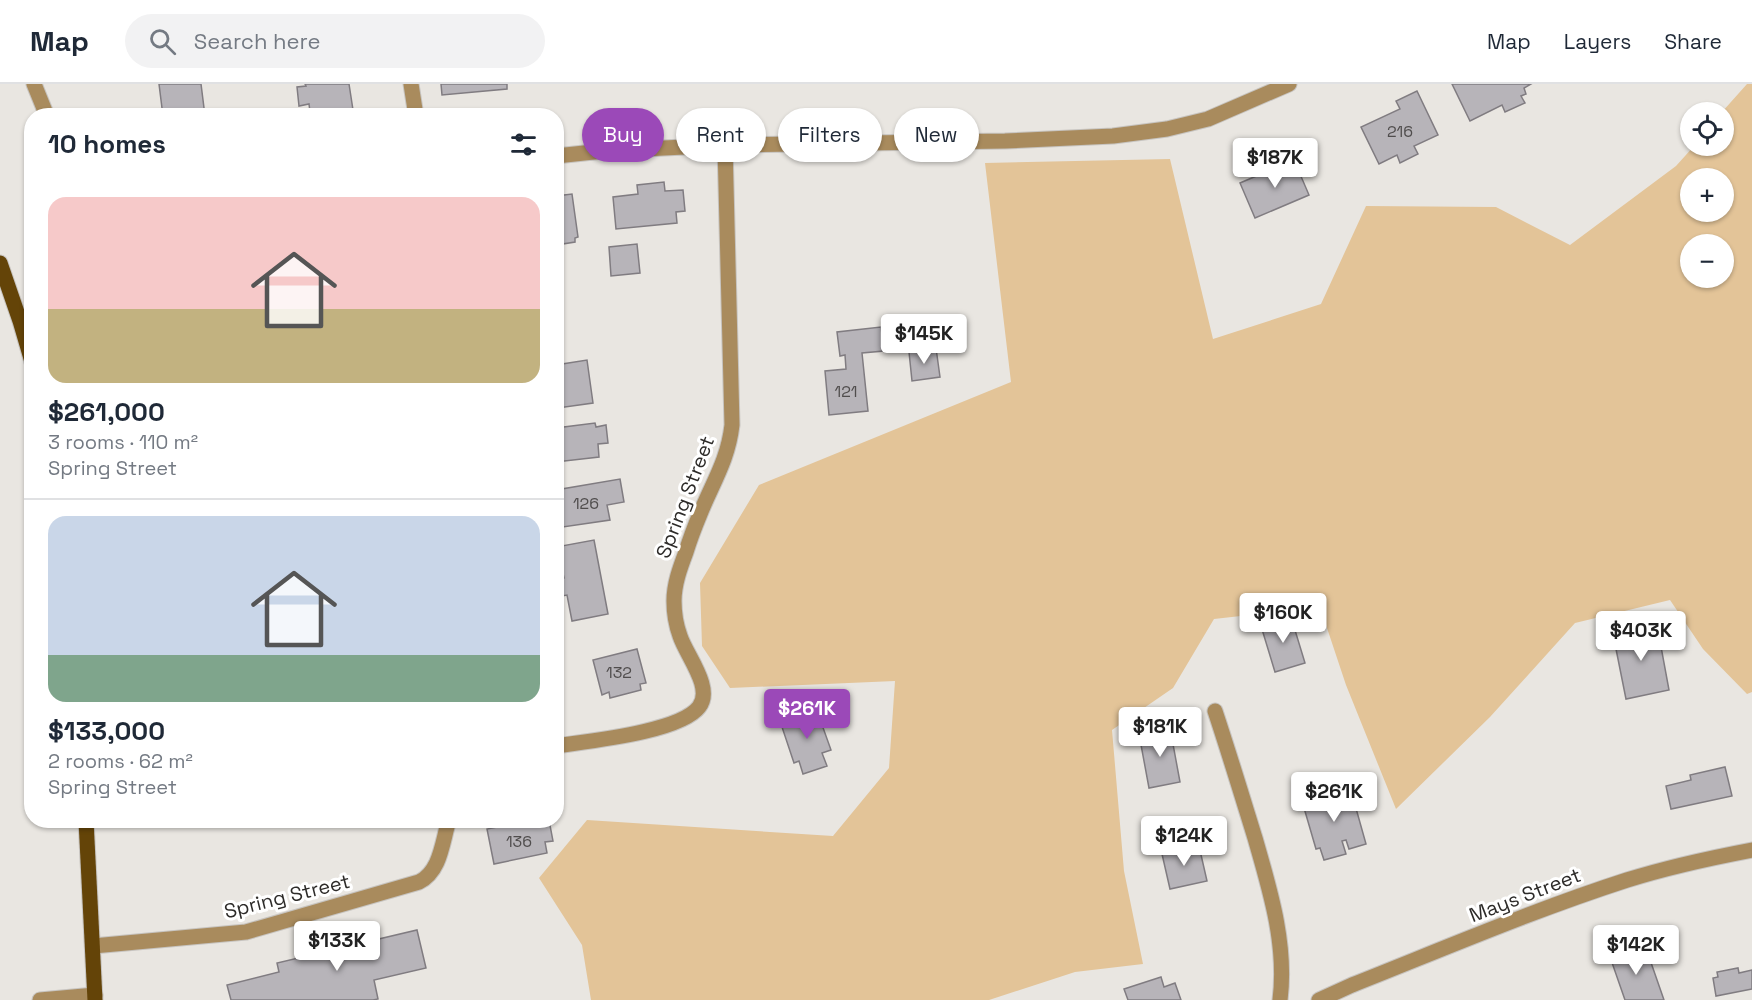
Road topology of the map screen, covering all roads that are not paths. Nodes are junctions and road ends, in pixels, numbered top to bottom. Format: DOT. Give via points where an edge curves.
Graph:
graph roads {
  1 [pos="34,84"];
  2 [pos="411,84"];
  3 [pos="1289,84"];
  4 [pos="44,108"];
  5 [pos="415,108"];
  6 [pos="766,144"];
  7 [pos="676,147"];
  8 [pos="564,155"];
  9 [pos="725,162"];
  10 [pos="0,263"];
  11 [pos="24,335"];
  12 [pos="1215,711"];
  13 [pos="564,745"];
  14 [pos="86,828"];
  15 [pos="447,828"];
  16 [pos="1752,850"];
  17 [pos="93,946"];
  18 [pos="95,998"];
  19 [pos="40,1000"];
  20 [pos="1280,1000"];
  21 [pos="1319,1000"];
  1 -- 4 [label="street"];
  2 -- 5 [label="street"];
  3 -- 6 [label="street" via="1208,119 1113,136"];
  7 -- 8 [label="street"];
  9 -- 13 [label="street, Spring Street" via="730,445 700,513 678,574 674,599 680,638 704,694 701,706 690,716 660,729"];
  10 -- 11 [label="main road"];
  12 -- 20 [label="street" via="1271,894 1280,944"];
  14 -- 17 [label="main road"];
  15 -- 17 [label="street, Spring Street" via="436,866 419,882 246,932"];
  16 -- 21 [label="street, Mays Street" via="1629,879"];
  17 -- 18 [label="main road"];
  18 -- 19 [label="street"];
}
